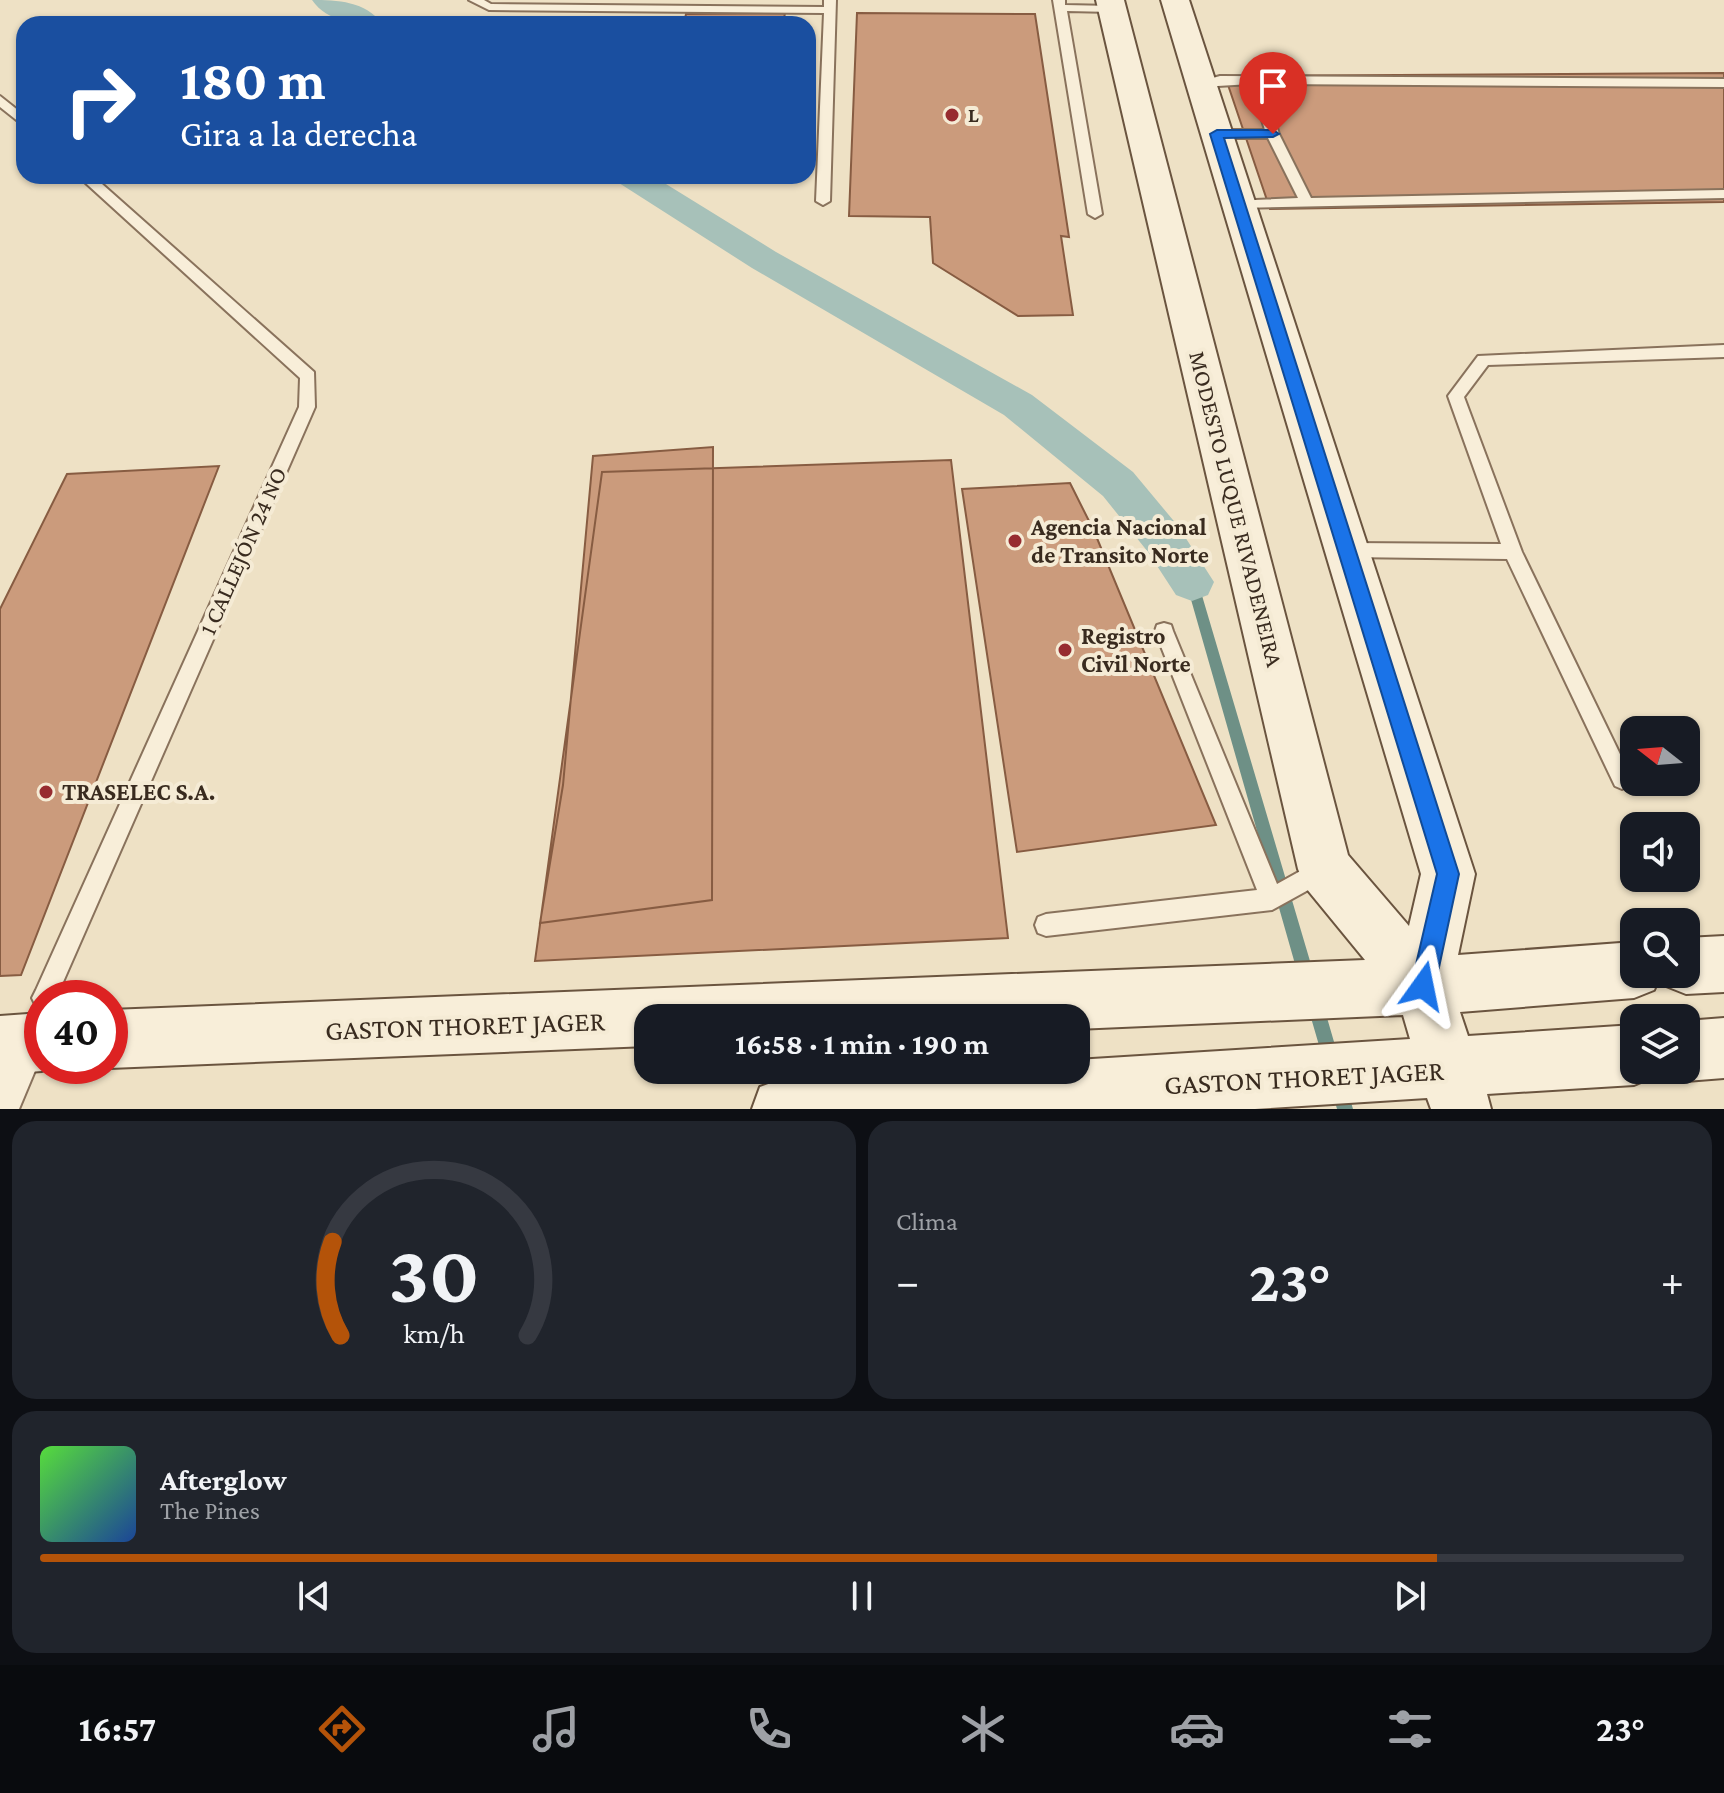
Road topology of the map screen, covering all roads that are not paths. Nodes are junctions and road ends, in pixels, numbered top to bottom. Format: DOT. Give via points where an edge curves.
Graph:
graph roads {
  1 [pos="475,0"];
  2 [pos="1175,0"];
  3 [pos="564,4"];
  4 [pos="1059,4"];
  5 [pos="830,5"];
  6 [pos="1111,5"];
  7 [pos="1256,81"];
  8 [pos="1201,83"];
  9 [pos="1724,83"];
  10 [pos="0,100"];
  11 [pos="16,115"];
  12 [pos="1217,134"];
  13 [pos="1273,134"];
  14 [pos="94,184"];
  15 [pos="1724,194"];
  16 [pos="823,201"];
  17 [pos="1306,202"];
  18 [pos="1238,204"];
  19 [pos="1095,214"];
  20 [pos="1724,351"];
  21 [pos="1347,550"];
  22 [pos="1513,552"];
  23 [pos="1164,631"];
  24 [pos="1620,775"];
  25 [pos="1325,869"];
  26 [pos="1272,899"];
  27 [pos="1046,925"];
  28 [pos="1724,964"];
  29 [pos="1700,965"];
  30 [pos="1620,971"];
  31 [pos="51,980"];
  32 [pos="1423,986"];
  33 [pos="128,1038"];
  34 [pos="24,1040"];
  35 [pos="1724,1048"];
  36 [pos="1700,1050"];
  37 [pos="1620,1058"];
  38 [pos="1456,1089"];
  39 [pos="0,1098"];
  40 [pos="947,1103"];
  41 [pos="782,1109"];
  1 -- 3 [label="lane" via="489,7"];
  2 -- 8 [label="street"];
  3 -- 5 [label="lane"];
  4 -- 6 [label="lane"];
  4 -- 19 [label="lane"];
  5 -- 16 [label="lane"];
  6 -- 25 [label="street, MODESTO LUQUE RIVADENEIRA"];
  7 -- 8 [label="lane"];
  7 -- 9 [label="lane"];
  7 -- 13 [label="lane"];
  8 -- 12 [label="street"];
  10 -- 11 [label="lane"];
  12 -- 13 [label="lane"];
  12 -- 18 [label="street"];
  13 -- 17 [label="lane"];
  14 -- 31 [label="lane, 1 CALLEJÓN 24 NO" via="308,376 307,407"];
  15 -- 17 [label="lane"];
  17 -- 18 [label="lane"];
  18 -- 21 [label="street"];
  20 -- 22 [label="lane" via="1484,360 1456,396"];
  21 -- 22 [label="lane"];
  21 -- 32 [label="street" via="1448,874"];
  22 -- 24 [label="lane"];
  23 -- 26 [label="lane"];
  25 -- 26 [label="lane"];
  25 -- 32 [label="street, MODESTO LUQUE RIVADENEIRA"];
  26 -- 27 [label="lane"];
  28 -- 29 [label="street"];
  30 -- 32 [label="street, GASTON THORET JAGER"];
  32 -- 33 [label="street, GASTON THORET JAGER"];
  32 -- 38 [label="street, MODESTO LUQUE RIVADENEIRA"];
  34 -- 39 [label="street, 1 CALLEJÓN 24 NO"];
  35 -- 36 [label="street"];
  37 -- 38 [label="street, GASTON THORET JAGER"];
  38 -- 40 [label="street, GASTON THORET JAGER"];
  40 -- 41 [label="street, GASTON THORET JAGER"];
}
